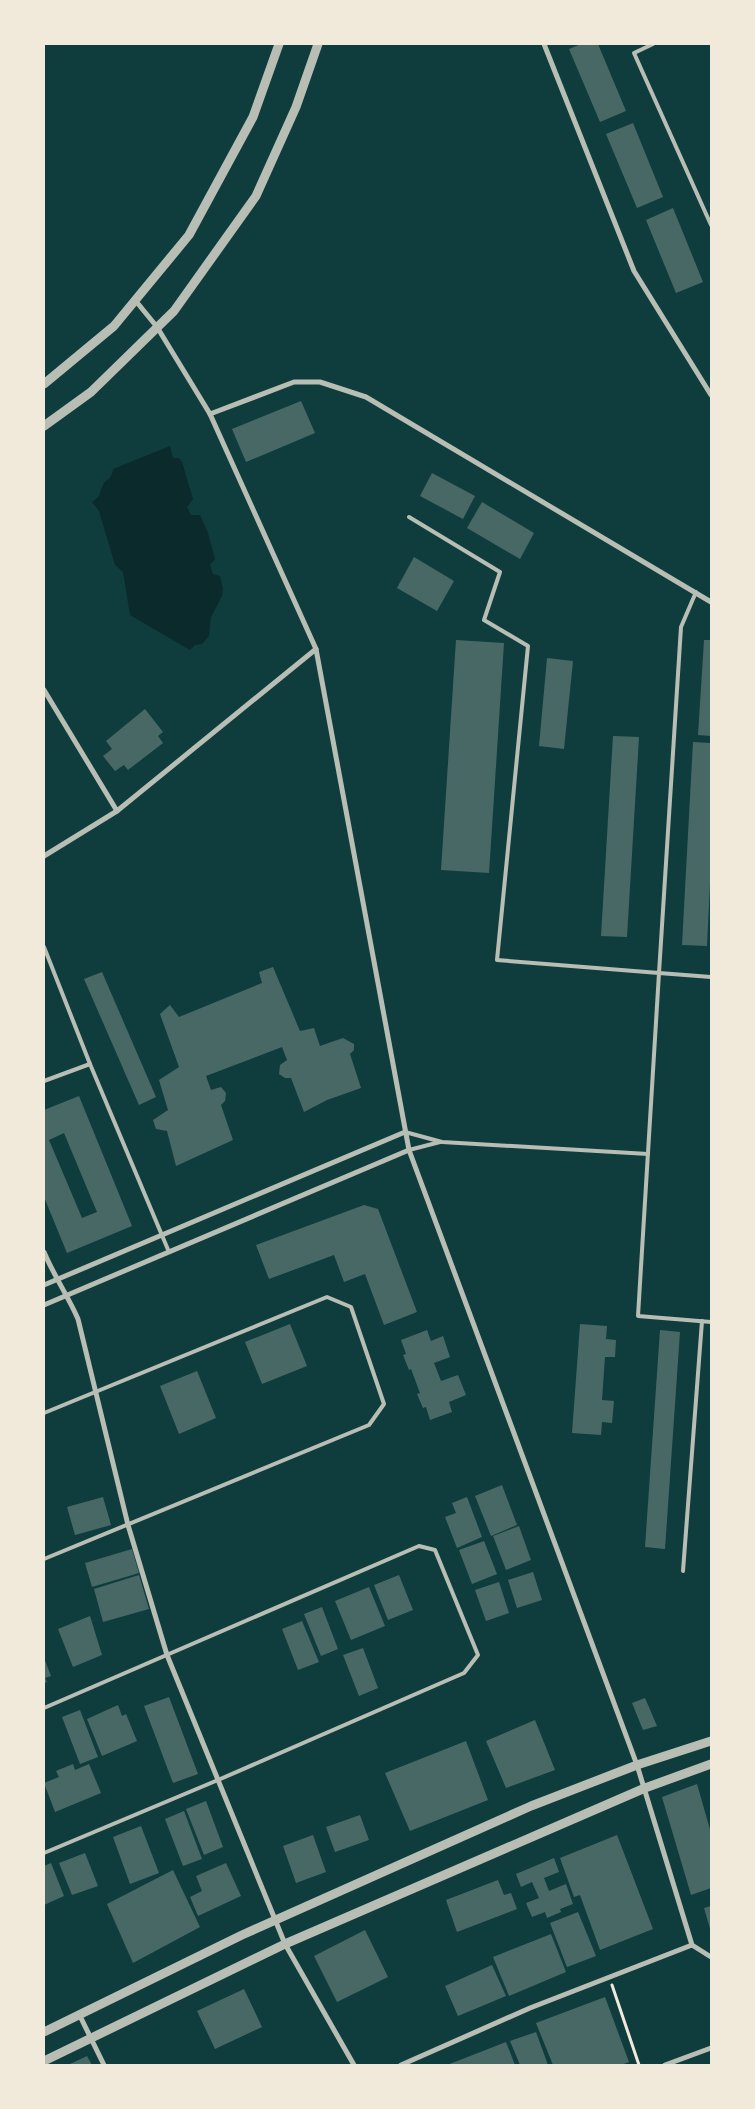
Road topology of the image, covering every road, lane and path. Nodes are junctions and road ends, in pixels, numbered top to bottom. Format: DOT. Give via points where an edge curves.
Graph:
graph roads {
  1 [pos="279,44"];
  2 [pos="318,44"];
  3 [pos="544,44"];
  4 [pos="653,44"];
  5 [pos="711,225"];
  6 [pos="135,300"];
  7 [pos="157,327"];
  8 [pos="44,384"];
  9 [pos="711,395"];
  10 [pos="210,414"];
  11 [pos="44,426"];
  12 [pos="410,517"];
  13 [pos="696,592"];
  14 [pos="711,602"];
  15 [pos="316,649"];
  16 [pos="44,690"];
  17 [pos="117,811"];
  18 [pos="44,856"];
  19 [pos="44,947"];
  20 [pos="659,973"];
  21 [pos="711,977"];
  22 [pos="90,1064"];
  23 [pos="44,1081"];
  24 [pos="405,1132"];
  25 [pos="442,1142"];
  26 [pos="409,1150"];
  27 [pos="648,1154"];
  28 [pos="162,1236"];
  29 [pos="44,1252"];
  30 [pos="169,1252"];
  31 [pos="56,1280"];
  32 [pos="44,1286"];
  33 [pos="68,1295"];
  34 [pos="44,1305"];
  35 [pos="702,1321"];
  36 [pos="711,1322"];
  37 [pos="96,1392"];
  38 [pos="44,1413"];
  39 [pos="128,1525"];
  40 [pos="44,1559"];
  41 [pos="683,1571"];
  42 [pos="167,1655"];
  43 [pos="44,1708"];
  44 [pos="711,1741"];
  45 [pos="711,1764"];
  46 [pos="637,1765"];
  47 [pos="218,1780"];
  48 [pos="645,1788"];
  49 [pos="44,1853"];
  50 [pos="275,1921"];
  51 [pos="285,1944"];
  52 [pos="692,1945"];
  53 [pos="711,1957"];
  54 [pos="610,1977"];
  55 [pos="78,2014"];
  56 [pos="44,2032"];
  57 [pos="91,2038"];
  58 [pos="711,2048"];
  59 [pos="44,2062"];
  60 [pos="104,2065"];
  61 [pos="354,2065"];
  62 [pos="401,2065"];
  63 [pos="639,2065"];
  64 [pos="665,2065"];
  1 -- 6 [label="street" via="253,116 189,235"];
  2 -- 7 [label="street" via="296,108 256,196 174,310"];
  3 -- 9 [label="street" via="634,271"];
  4 -- 5 [label="lane" via="634,53"];
  6 -- 7 [label="street"];
  6 -- 8 [label="street" via="114,326"];
  7 -- 10 [label="street"];
  7 -- 11 [label="street" via="91,392"];
  10 -- 13 [label="street" via="294,382 320,382 366,397"];
  10 -- 15 [label="street"];
  12 -- 20 [label="lane" via="500,572 484,620 528,646 497,960"];
  13 -- 14 [label="street"];
  13 -- 20 [label="lane" via="681,627"];
  15 -- 17 [label="street"];
  15 -- 24 [label="street"];
  16 -- 17 [label="street"];
  17 -- 18 [label="street"];
  19 -- 22 [label="lane"];
  20 -- 21 [label="lane"];
  20 -- 27 [label="lane"];
  22 -- 23 [label="lane"];
  22 -- 28 [label="lane"];
  24 -- 25 [label="lane"];
  24 -- 26 [label="street"];
  24 -- 28 [label="street"];
  25 -- 26 [label="lane"];
  25 -- 27 [label="lane"];
  26 -- 30 [label="street"];
  26 -- 46 [label="street"];
  27 -- 35 [label="lane" via="638,1316"];
  28 -- 30 [label="lane"];
  28 -- 31 [label="street"];
  29 -- 31 [label="street"];
  30 -- 33 [label="street"];
  31 -- 32 [label="street"];
  31 -- 33 [label="street"];
  33 -- 34 [label="street"];
  33 -- 37 [label="street" via="78,1319"];
  35 -- 36 [label="lane"];
  35 -- 41 [label="lane"];
  37 -- 38 [label="lane"];
  37 -- 39 [label="street"];
  37 -- 39 [label="lane" via="327,1297 352,1307 384,1404 369,1425"];
  39 -- 40 [label="lane"];
  39 -- 42 [label="street"];
  42 -- 43 [label="lane"];
  42 -- 47 [label="street"];
  42 -- 47 [label="lane" via="419,1546 435,1550 478,1654 464,1673"];
  44 -- 46 [label="street"];
  45 -- 48 [label="street"];
  46 -- 48 [label="street"];
  46 -- 50 [label="street" via="531,1806"];
  47 -- 49 [label="lane"];
  47 -- 50 [label="street"];
  48 -- 51 [label="street"];
  48 -- 52 [label="street"];
  50 -- 51 [label="street"];
  50 -- 55 [label="street"];
  51 -- 57 [label="street"];
  51 -- 61 [label="street"];
  52 -- 53 [label="street"];
  52 -- 54 [label="street"];
  54 -- 62 [label="street"];
  54 -- 63 [label="path"];
  55 -- 56 [label="street"];
  55 -- 57 [label="street"];
  57 -- 59 [label="street"];
  57 -- 60 [label="street"];
  58 -- 64 [label="street"];
}
